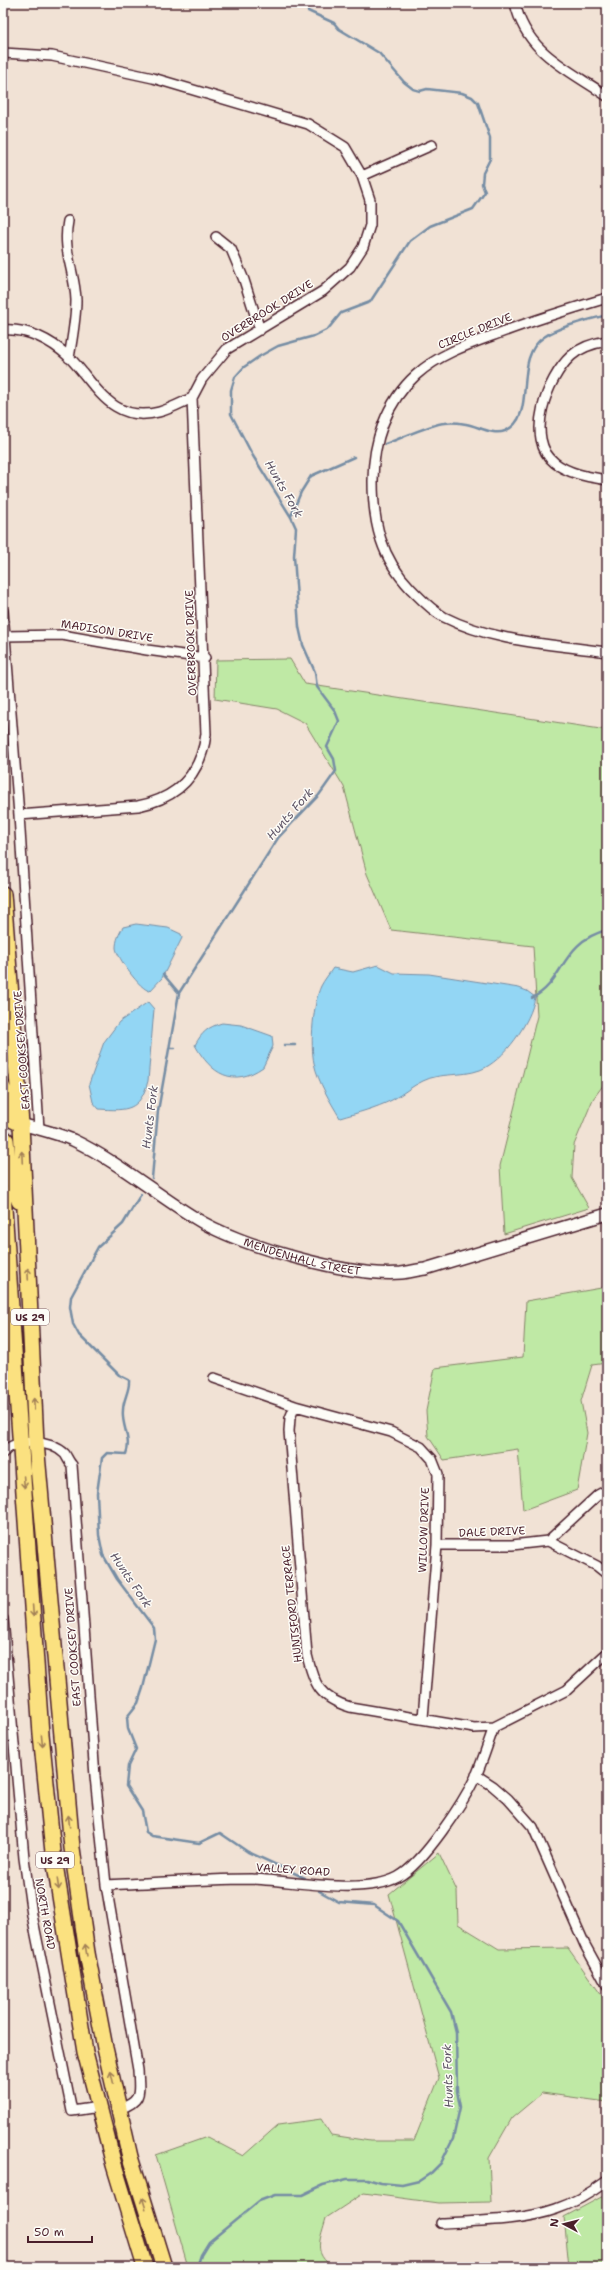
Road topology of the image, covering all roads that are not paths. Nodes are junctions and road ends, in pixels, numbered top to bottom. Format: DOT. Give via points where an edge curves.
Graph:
graph roads {
  1 [pos="514,3"];
  2 [pos="3,53"];
  3 [pos="607,96"];
  4 [pos="432,145"];
  5 [pos="362,176"];
  6 [pos="68,221"];
  7 [pos="216,237"];
  8 [pos="607,298"];
  9 [pos="3,330"];
  10 [pos="260,330"];
  11 [pos="607,341"];
  12 [pos="69,358"];
  13 [pos="192,398"];
  14 [pos="607,480"];
  15 [pos="3,611"];
  16 [pos="5,636"];
  17 [pos="607,652"];
  18 [pos="205,658"];
  19 [pos="19,815"];
  20 [pos="3,894"];
  21 [pos="3,1088"];
  22 [pos="21,1124"];
  23 [pos="39,1129"];
  24 [pos="3,1137"];
  25 [pos="3,1194"];
  26 [pos="607,1214"];
  27 [pos="25,1221"];
  28 [pos="214,1378"];
  29 [pos="295,1406"];
  30 [pos="21,1443"];
  31 [pos="36,1443"];
  32 [pos="3,1453"];
  33 [pos="607,1490"];
  34 [pos="548,1541"];
  35 [pos="437,1545"];
  36 [pos="607,1574"];
  37 [pos="3,1620"];
  38 [pos="607,1653"];
  39 [pos="423,1718"];
  40 [pos="494,1727"];
  41 [pos="476,1776"];
  42 [pos="106,1885"];
  43 [pos="607,1985"];
  44 [pos="99,2107"];
  45 [pos="119,2109"];
  46 [pos="607,2181"];
  47 [pos="440,2223"];
  48 [pos="145,2267"];
  49 [pos="164,2267"];
  1 -- 3 [label="street" via="526,34 539,50"];
  2 -- 5 [label="street, OVERBROOK DRIVE" via="52,56 152,78 308,124 345,148"];
  4 -- 5 [label="street"];
  5 -- 10 [label="street, OVERBROOK DRIVE" via="370,200 370,225 363,247 350,267 322,290"];
  6 -- 12 [label="street" via="65,234 66,248 76,301"];
  7 -- 10 [label="street" via="231,249"];
  8 -- 17 [label="street, CIRCLE DRIVE" via="545,316 436,359 416,374 394,399 379,432 373,471 373,506 382,544 398,575 432,609 443,617 495,635"];
  9 -- 12 [label="street" via="13,329 32,334 53,344"];
  10 -- 13 [label="street, OVERBROOK DRIVE" via="227,348 202,379"];
  11 -- 14 [label="street" via="582,348 570,356 548,391 542,406 540,433 543,446 555,463 572,472"];
  12 -- 13 [label="street" via="96,391 112,405 129,413 158,413"];
  13 -- 18 [label="street, OVERBROOK DRIVE"];
  15 -- 16 [label="street, EAST COOKSEY DRIVE"];
  16 -- 18 [label="street, MADISON DRIVE" via="62,635"];
  16 -- 19 [label="street, EAST COOKSEY DRIVE"];
  18 -- 19 [label="street, OVERBROOK DRIVE" via="204,751 186,781 176,790 164,798 138,806"];
  19 -- 23 [label="street, EAST COOKSEY DRIVE"];
  20 -- 22 [label="highway, US 29"];
  21 -- 22 [label="highway" via="10,1119"];
  22 -- 23 [label="street, MENDENHALL STREET"];
  27 -- 22 [label="highway, US 29, one-way"];
  23 -- 26 [label="street, MENDENHALL STREET" via="71,1140 102,1156 196,1219 232,1237 325,1265 401,1273 425,1269"];
  24 -- 27 [label="highway" via="6,1140 9,1171"];
  25 -- 30 [label="highway, US 29"];
  31 -- 27 [label="highway, US 29, one-way"];
  28 -- 29 [label="street, WILLOW DRIVE"];
  29 -- 35 [label="street, WILLOW DRIVE" via="391,1432 422,1447 432,1459 438,1474"];
  29 -- 39 [label="street, HUNTSFORD TERRACE" via="290,1418 289,1432 307,1655 313,1678 321,1691 333,1702 350,1708"];
  30 -- 31 [label="street, EAST COOKSEY DRIVE"];
  30 -- 32 [label="street" via="7,1448"];
  30 -- 44 [label="highway, US 29, one-way" via="41,1734 53,1852 85,2052"];
  31 -- 42 [label="street, EAST COOKSEY DRIVE" via="51,1446 64,1454 72,1465 95,1776"];
  45 -- 31 [label="highway, US 29, one-way" via="86,1953 72,1848"];
  33 -- 34 [label="street" via="598,1495"];
  34 -- 35 [label="street, DALE DRIVE" via="512,1545"];
  34 -- 36 [label="street" via="597,1566"];
  35 -- 39 [label="street, WILLOW DRIVE"];
  37 -- 44 [label="street, NORTH ROAD" via="24,1858 33,1921 72,2110"];
  38 -- 40 [label="street" via="567,1690"];
  39 -- 40 [label="street, HUNTSFORD TERRACE" via="474,1728"];
  40 -- 41 [label="street, VALLEY ROAD"];
  41 -- 42 [label="street, VALLEY ROAD" via="444,1829 426,1853 398,1877 385,1882 340,1885 252,1879"];
  41 -- 43 [label="street" via="503,1795 533,1827 585,1945"];
  42 -- 45 [label="street" via="138,2070 139,2097 134,2104"];
  44 -- 48 [label="highway, US 29"];
  49 -- 45 [label="highway, US 29, one-way" via="130,2157"];
  46 -- 47 [label="street" via="556,2209 516,2216"];
}
